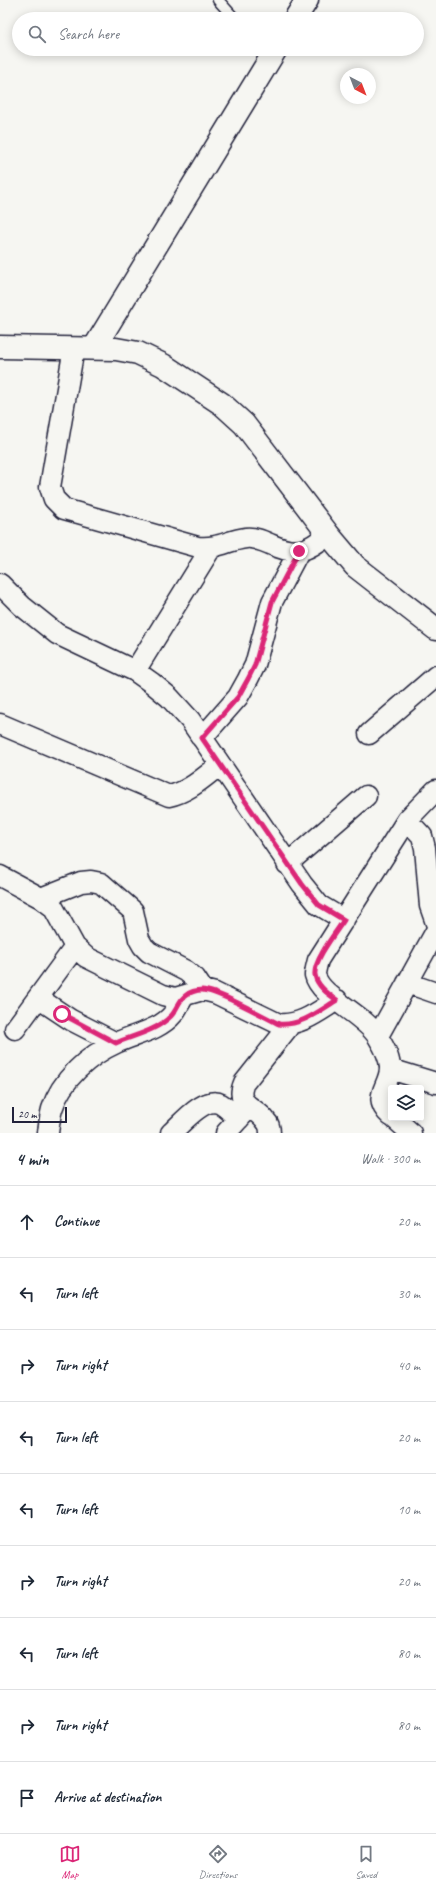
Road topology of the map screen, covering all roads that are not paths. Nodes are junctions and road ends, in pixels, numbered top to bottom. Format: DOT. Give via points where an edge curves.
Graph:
graph roads {
  1 [pos="218,0"];
  2 [pos="307,0"];
  3 [pos="229,12"];
  4 [pos="299,12"];
  5 [pos="270,56"];
  6 [pos="0,347"];
  7 [pos="84,348"];
  8 [pos="328,534"];
  9 [pos="211,548"];
  10 [pos="299,551"];
  11 [pos="0,584"];
  12 [pos="436,629"];
  13 [pos="135,670"];
  14 [pos="436,676"];
  15 [pos="0,724"];
  16 [pos="369,734"];
  17 [pos="202,738"];
  18 [pos="220,764"];
  19 [pos="436,790"];
  20 [pos="366,796"];
  21 [pos="407,820"];
  22 [pos="287,864"];
  23 [pos="0,876"];
  24 [pos="41,898"];
  25 [pos="344,920"];
  26 [pos="436,923"];
  27 [pos="436,931"];
  28 [pos="75,948"];
  29 [pos="407,983"];
  30 [pos="203,990"];
  31 [pos="436,993"];
  32 [pos="184,996"];
  33 [pos="38,998"];
  34 [pos="337,1000"];
  35 [pos="290,1025"];
  36 [pos="15,1029"];
  37 [pos="378,1036"];
  38 [pos="116,1043"];
  39 [pos="390,1069"];
  40 [pos="436,1083"];
  41 [pos="388,1112"];
  42 [pos="397,1121"];
  43 [pos="236,1124"];
  44 [pos="48,1133"];
  45 [pos="172,1133"];
  46 [pos="270,1133"];
  47 [pos="411,1133"];
  1 -- 3 [label="lane"];
  2 -- 4 [label="street"];
  5 -- 7 [label="street"];
  6 -- 7 [label="street"];
  7 -- 8 [label="street" via="138,353 164,365 222,404 244,424"];
  7 -- 9 [label="street" via="50,487 54,499 64,509 76,513 198,547"];
  8 -- 10 [label="street" via="312,547"];
  8 -- 12 [label="street" via="355,566"];
  9 -- 10 [label="street" via="247,538 260,540 284,550"];
  9 -- 13 [label="street"];
  10 -- 17 [label="street" via="272,602 255,665 248,679 238,697"];
  11 -- 13 [label="street" via="22,606 57,634"];
  13 -- 17 [label="street" via="169,697"];
  14 -- 16 [label="street"];
  15 -- 18 [label="street" via="169,796 180,794 193,786"];
  17 -- 18 [label="street"];
  18 -- 22 [label="street"];
  19 -- 21 [label="street"];
  20 -- 22 [label="street"];
  21 -- 25 [label="street"];
  21 -- 26 [label="street" via="422,836 430,906"];
  22 -- 25 [label="street" via="319,905"];
  23 -- 24 [label="street"];
  24 -- 28 [label="street" via="56,912"];
  24 -- 30 [label="street" via="81,882 101,883 133,910 136,932 143,946 195,978"];
  25 -- 34 [label="street" via="318,960 315,974 320,985"];
  27 -- 29 [label="street"];
  28 -- 32 [label="street" via="86,957 163,996"];
  28 -- 33 [label="street"];
  29 -- 31 [label="street"];
  29 -- 37 [label="street"];
  30 -- 32 [label="street"];
  30 -- 35 [label="street" via="215,993 279,1024"];
  32 -- 38 [label="street" via="172,1015 163,1023"];
  33 -- 36 [label="street"];
  33 -- 38 [label="street" via="71,1020"];
  34 -- 35 [label="street" via="304,1020"];
  34 -- 37 [label="street" via="363,1020"];
  35 -- 43 [label="street" via="244,1083"];
  37 -- 39 [label="street"];
  38 -- 44 [label="street" via="102,1050 71,1076 52,1109"];
  39 -- 40 [label="street"];
  39 -- 41 [label="street" via="381,1097 382,1104"];
  42 -- 47 [label="street"];
  43 -- 45 [label="street" via="220,1104 211,1102 203,1105"];
  43 -- 46 [label="street" via="266,1121"];
}
